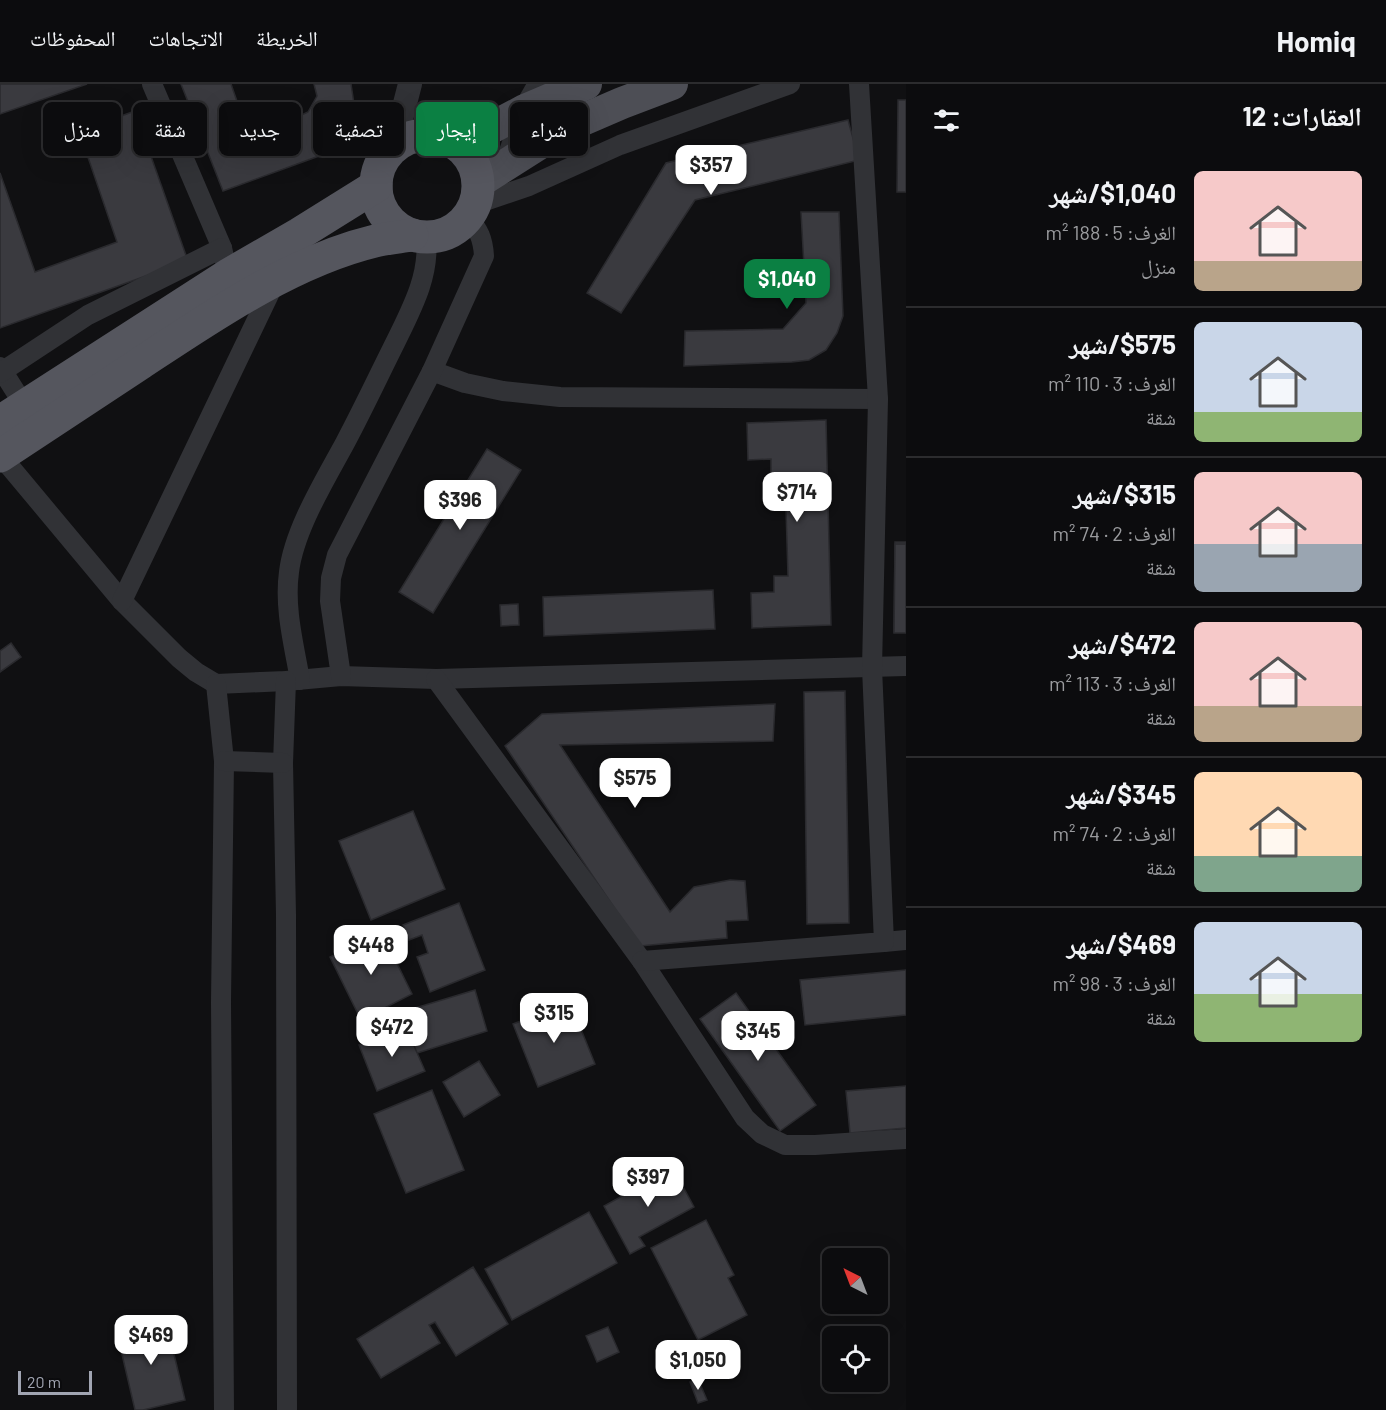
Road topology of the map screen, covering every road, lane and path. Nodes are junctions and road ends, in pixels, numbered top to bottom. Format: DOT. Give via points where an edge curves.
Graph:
graph roads {
  1 [pos="153,84"];
  2 [pos="410,84"];
  3 [pos="586,84"];
  4 [pos="672,84"];
  5 [pos="789,84"];
  6 [pos="859,84"];
  7 [pos="533,97"];
  8 [pos="404,107"];
  9 [pos="498,120"];
  10 [pos="388,156"];
  11 [pos="469,156"];
  12 [pos="507,164"];
  13 [pos="376,186"];
  14 [pos="474,201"];
  15 [pos="419,236"];
  16 [pos="225,261"];
  17 [pos="275,282"];
  18 [pos="1,370"];
  19 [pos="432,371"];
  20 [pos="878,399"];
  21 [pos="21,420"];
  22 [pos="1,456"];
  23 [pos="122,601"];
  24 [pos="906,666"];
  25 [pos="872,668"];
  26 [pos="341,676"];
  27 [pos="436,679"];
  28 [pos="293,681"];
  29 [pos="216,684"];
  30 [pos="224,761"];
  31 [pos="283,763"];
  32 [pos="906,940"];
  33 [pos="884,942"];
  34 [pos="642,961"];
  35 [pos="906,1139"];
  36 [pos="224,1410"];
  37 [pos="287,1410"];
  1 -- 16 [label="street"];
  2 -- 8 [label="street"];
  3 -- 7 [label="main road"];
  4 -- 12 [label="main road" via="564,129"];
  5 -- 14 [label="street" via="620,145 529,186"];
  6 -- 20 [label="street"];
  7 -- 9 [label="main road"];
  7 -- 12 [label="street"];
  10 -- 13 [label="highway"];
  11 -- 14 [label="highway" via="476,168"];
  12 -- 14 [label="main road"];
  13 -- 15 [label="highway" via="390,221 400,230"];
  13 -- 16 [label="highway" via="299,234"];
  14 -- 15 [label="highway" via="456,229 442,235"];
  14 -- 19 [label="street" via="484,256"];
  15 -- 17 [label="highway" via="376,241 343,251"];
  15 -- 28 [label="street" via="428,254 418,294 293,552 287,603"];
  16 -- 18 [label="street" via="88,315"];
  16 -- 21 [label="highway"];
  17 -- 21 [label="highway"];
  17 -- 23 [label="street"];
  18 -- 21 [label="street"];
  19 -- 20 [label="street" via="503,391 560,397"];
  19 -- 26 [label="street" via="337,555 330,601"];
  20 -- 25 [label="street"];
  21 -- 22 [label="highway"];
  22 -- 23 [label="street"];
  23 -- 29 [label="street" via="179,658"];
  24 -- 25 [label="street"];
  25 -- 27 [label="street"];
  25 -- 33 [label="street"];
  26 -- 27 [label="street"];
  26 -- 28 [label="street"];
  27 -- 34 [label="street"];
  28 -- 29 [label="street"];
  28 -- 31 [label="street"];
  29 -- 30 [label="street"];
  30 -- 31 [label="street"];
  30 -- 36 [label="street" via="221,1014"];
  31 -- 37 [label="street"];
  32 -- 33 [label="street"];
  33 -- 34 [label="street"];
  34 -- 35 [label="street" via="745,1118 762,1134 785,1145"];
}
